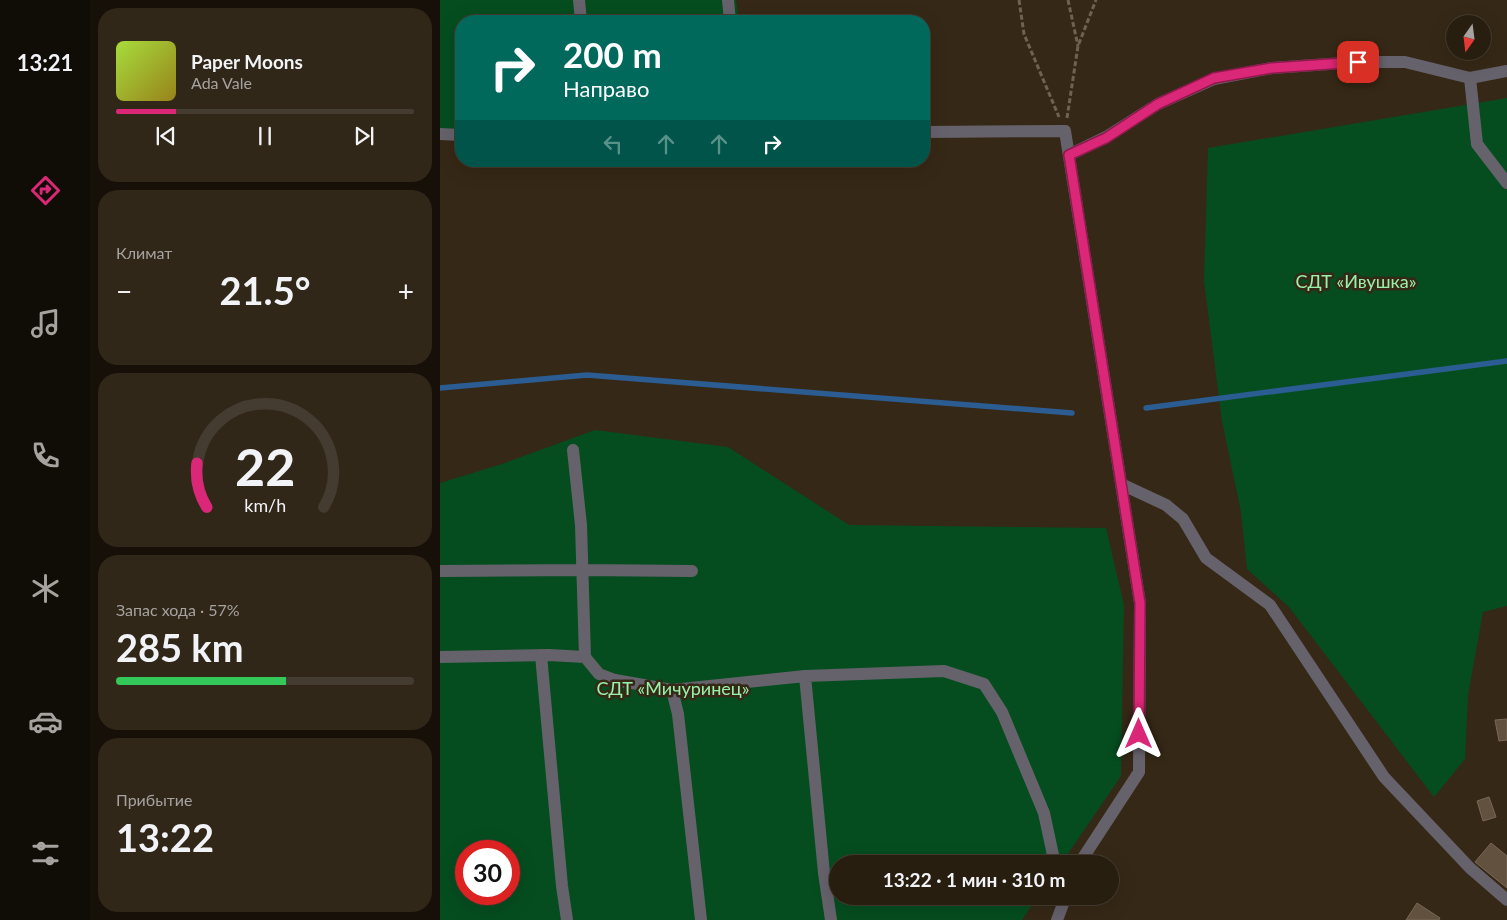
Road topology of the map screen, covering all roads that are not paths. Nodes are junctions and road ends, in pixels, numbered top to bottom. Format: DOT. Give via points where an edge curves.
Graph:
graph roads {
  1 [pos="579,0"];
  2 [pos="728,0"];
  3 [pos="580,15"];
  4 [pos="729,15"];
  5 [pos="1507,72"];
  6 [pos="1470,78"];
  7 [pos="930,132"];
  8 [pos="440,134"];
  9 [pos="455,135"];
  10 [pos="1069,155"];
  11 [pos="1507,182"];
  12 [pos="574,450"];
  13 [pos="1121,484"];
  14 [pos="582,570"];
  15 [pos="440,571"];
  16 [pos="692,571"];
  17 [pos="541,655"];
  18 [pos="440,657"];
  19 [pos="585,657"];
  20 [pos="805,676"];
  21 [pos="672,690"];
  22 [pos="1053,855"];
  23 [pos="1085,855"];
  24 [pos="1507,900"];
  25 [pos="1063,905"];
  26 [pos="567,920"];
  27 [pos="701,920"];
  28 [pos="831,920"];
  29 [pos="1057,920"];
  1 -- 3 [label="street"];
  2 -- 4 [label="street"];
  5 -- 6 [label="street"];
  6 -- 10 [label="street" via="1405,62 1272,68 1214,78 1158,104 1106,138"];
  6 -- 11 [label="street" via="1477,144"];
  7 -- 10 [label="street" via="1065,131"];
  8 -- 9 [label="street"];
  10 -- 13 [label="street"];
  12 -- 14 [label="street"];
  13 -- 23 [label="street" via="1140,603 1139,772"];
  13 -- 24 [label="street" via="1166,505 1183,519 1206,558 1270,605 1384,778 1470,868"];
  14 -- 15 [label="street"];
  14 -- 16 [label="street"];
  14 -- 19 [label="street"];
  17 -- 18 [label="street"];
  17 -- 19 [label="street"];
  17 -- 26 [label="street"];
  19 -- 21 [label="street" via="599,674"];
  20 -- 21 [label="street"];
  20 -- 22 [label="street" via="944,671 984,684 1002,712 1044,813"];
  20 -- 28 [label="street"];
  21 -- 27 [label="street" via="678,714"];
  25 -- 29 [label="street"];
}
